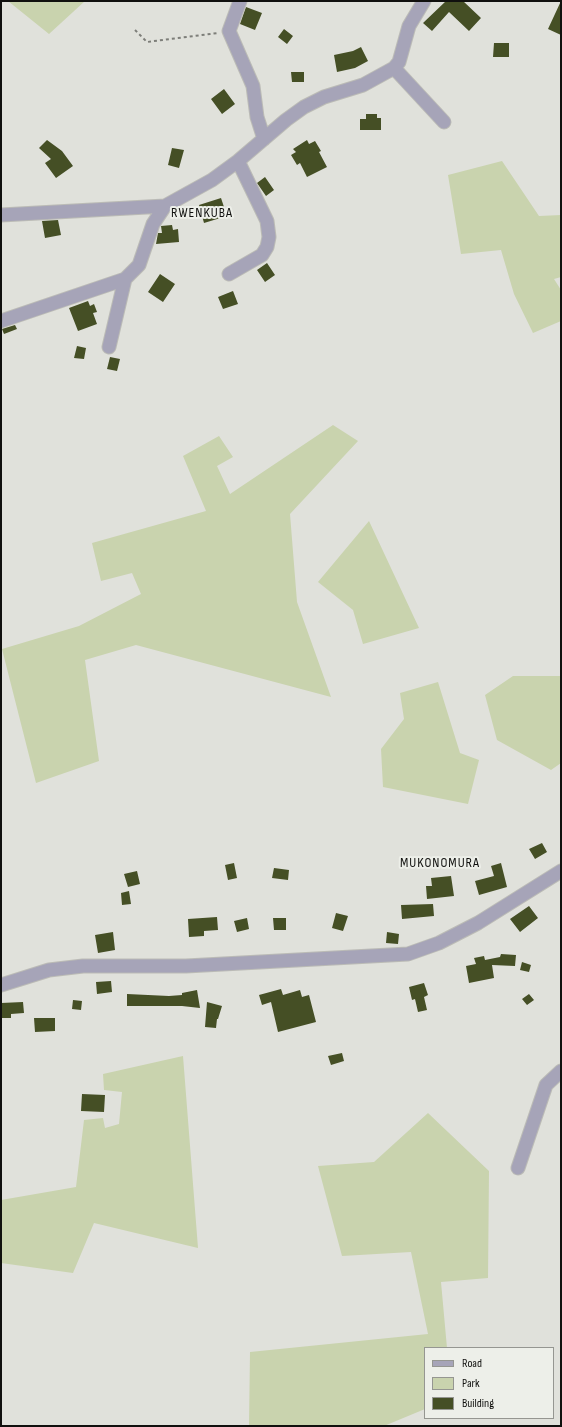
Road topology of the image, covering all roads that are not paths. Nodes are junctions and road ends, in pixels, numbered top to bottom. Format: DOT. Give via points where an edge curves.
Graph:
graph roads {
  1 [pos="240,1"];
  2 [pos="424,1"];
  3 [pos="394,68"];
  4 [pos="444,122"];
  5 [pos="264,139"];
  6 [pos="238,162"];
  7 [pos="166,206"];
  8 [pos="1,215"];
  9 [pos="229,274"];
  10 [pos="125,279"];
  11 [pos="1,321"];
  12 [pos="109,347"];
  13 [pos="561,871"];
  14 [pos="1,985"];
  15 [pos="561,1071"];
  16 [pos="518,1168"];
  1 -- 5 [label="street" via="229,31 253,86 257,117"];
  2 -- 3 [label="street" via="409,26 399,62"];
  3 -- 4 [label="street"];
  3 -- 5 [label="street" via="363,85 312,102"];
  5 -- 6 [label="street"];
  6 -- 7 [label="street"];
  6 -- 9 [label="street" via="267,221 269,237 262,255"];
  7 -- 8 [label="street"];
  7 -- 10 [label="street" via="153,224 139,265"];
  10 -- 11 [label="street"];
  10 -- 12 [label="street"];
  13 -- 14 [label="street" via="478,923 439,943 408,954 186,966 83,966 49,970"];
  15 -- 16 [label="street" via="546,1085"];
}
